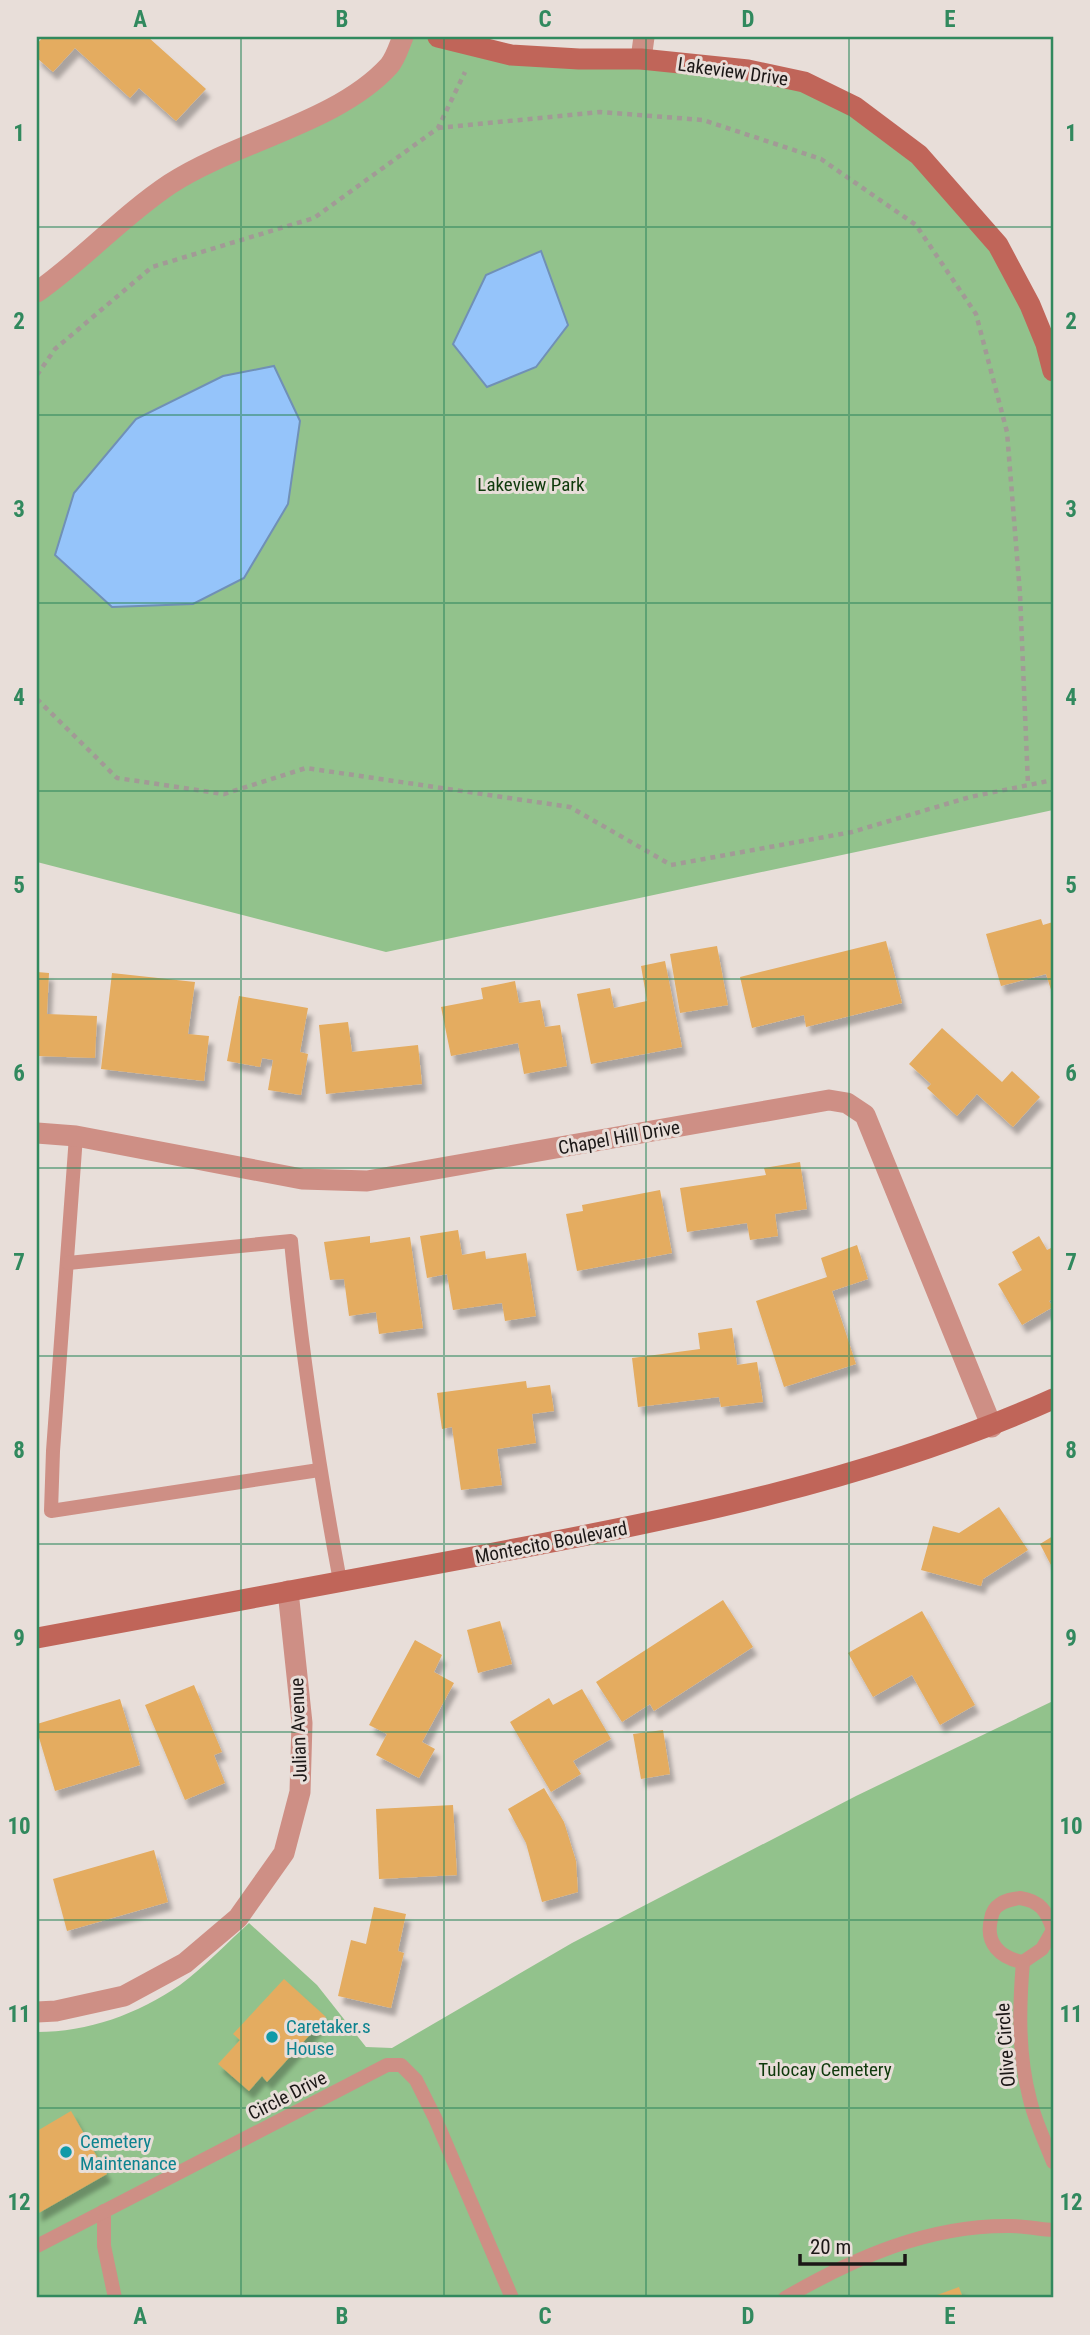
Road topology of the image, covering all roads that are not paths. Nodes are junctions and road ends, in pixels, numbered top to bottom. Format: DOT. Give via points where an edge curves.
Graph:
graph roads {
  1 [pos="403,37"];
  2 [pos="438,37"];
  3 [pos="644,37"];
  4 [pos="640,59"];
  5 [pos="37,292"];
  6 [pos="1053,371"];
  7 [pos="37,1133"];
  8 [pos="76,1136"];
  9 [pos="68,1263"];
  10 [pos="1053,1399"];
  11 [pos="992,1427"];
  12 [pos="319,1470"];
  13 [pos="340,1581"];
  14 [pos="288,1591"];
  15 [pos="37,1638"];
  16 [pos="1051,1917"];
  17 [pos="1023,1962"];
  18 [pos="37,2012"];
  19 [pos="1053,2162"];
  20 [pos="104,2211"];
  21 [pos="1053,2230"];
  22 [pos="37,2246"];
  23 [pos="115,2298"];
  24 [pos="512,2298"];
  25 [pos="785,2298"];
  1 -- 5 [label="street" via="391,64 355,95 188,172 139,204"];
  2 -- 4 [label="street, Lakeview Drive" via="511,55"];
  3 -- 4 [label="street"];
  4 -- 6 [label="street, Lakeview Drive" via="748,70 804,82 855,107 919,155 998,245 1030,305"];
  7 -- 8 [label="street, Chapel Hill Drive"];
  8 -- 9 [label="lane"];
  8 -- 11 [label="street, Chapel Hill Drive" via="302,1179 367,1181 829,1100 848,1103 865,1115 876,1139"];
  9 -- 12 [label="lane" via="291,1241"];
  9 -- 12 [label="lane" via="51,1511"];
  10 -- 11 [label="street, Montecito Boulevard"];
  11 -- 13 [label="street, Montecito Boulevard" via="809,1486 636,1526"];
  12 -- 13 [label="lane"];
  13 -- 14 [label="street, Montecito Boulevard"];
  14 -- 15 [label="street, Montecito Boulevard"];
  14 -- 18 [label="street, Julian Avenue" via="302,1723 300,1792 284,1853 238,1918 186,1963 124,1996"];
  16 -- 17 [label="lane" via="1053,1930 1048,1940"];
  16 -- 17 [label="lane" via="1036,1902 1020,1898 1000,1903 993,1910 990,1940 999,1952"];
  17 -- 19 [label="lane, Olive Circle" via="1020,2026 1026,2082"];
  20 -- 22 [label="lane, Circle Drive"];
  20 -- 23 [label="lane" via="104,2246"];
  20 -- 24 [label="lane, Circle Drive" via="387,2065 401,2065 416,2080 435,2118"];
  21 -- 25 [label="lane" via="1010,2226 926,2236 852,2261"];
}
